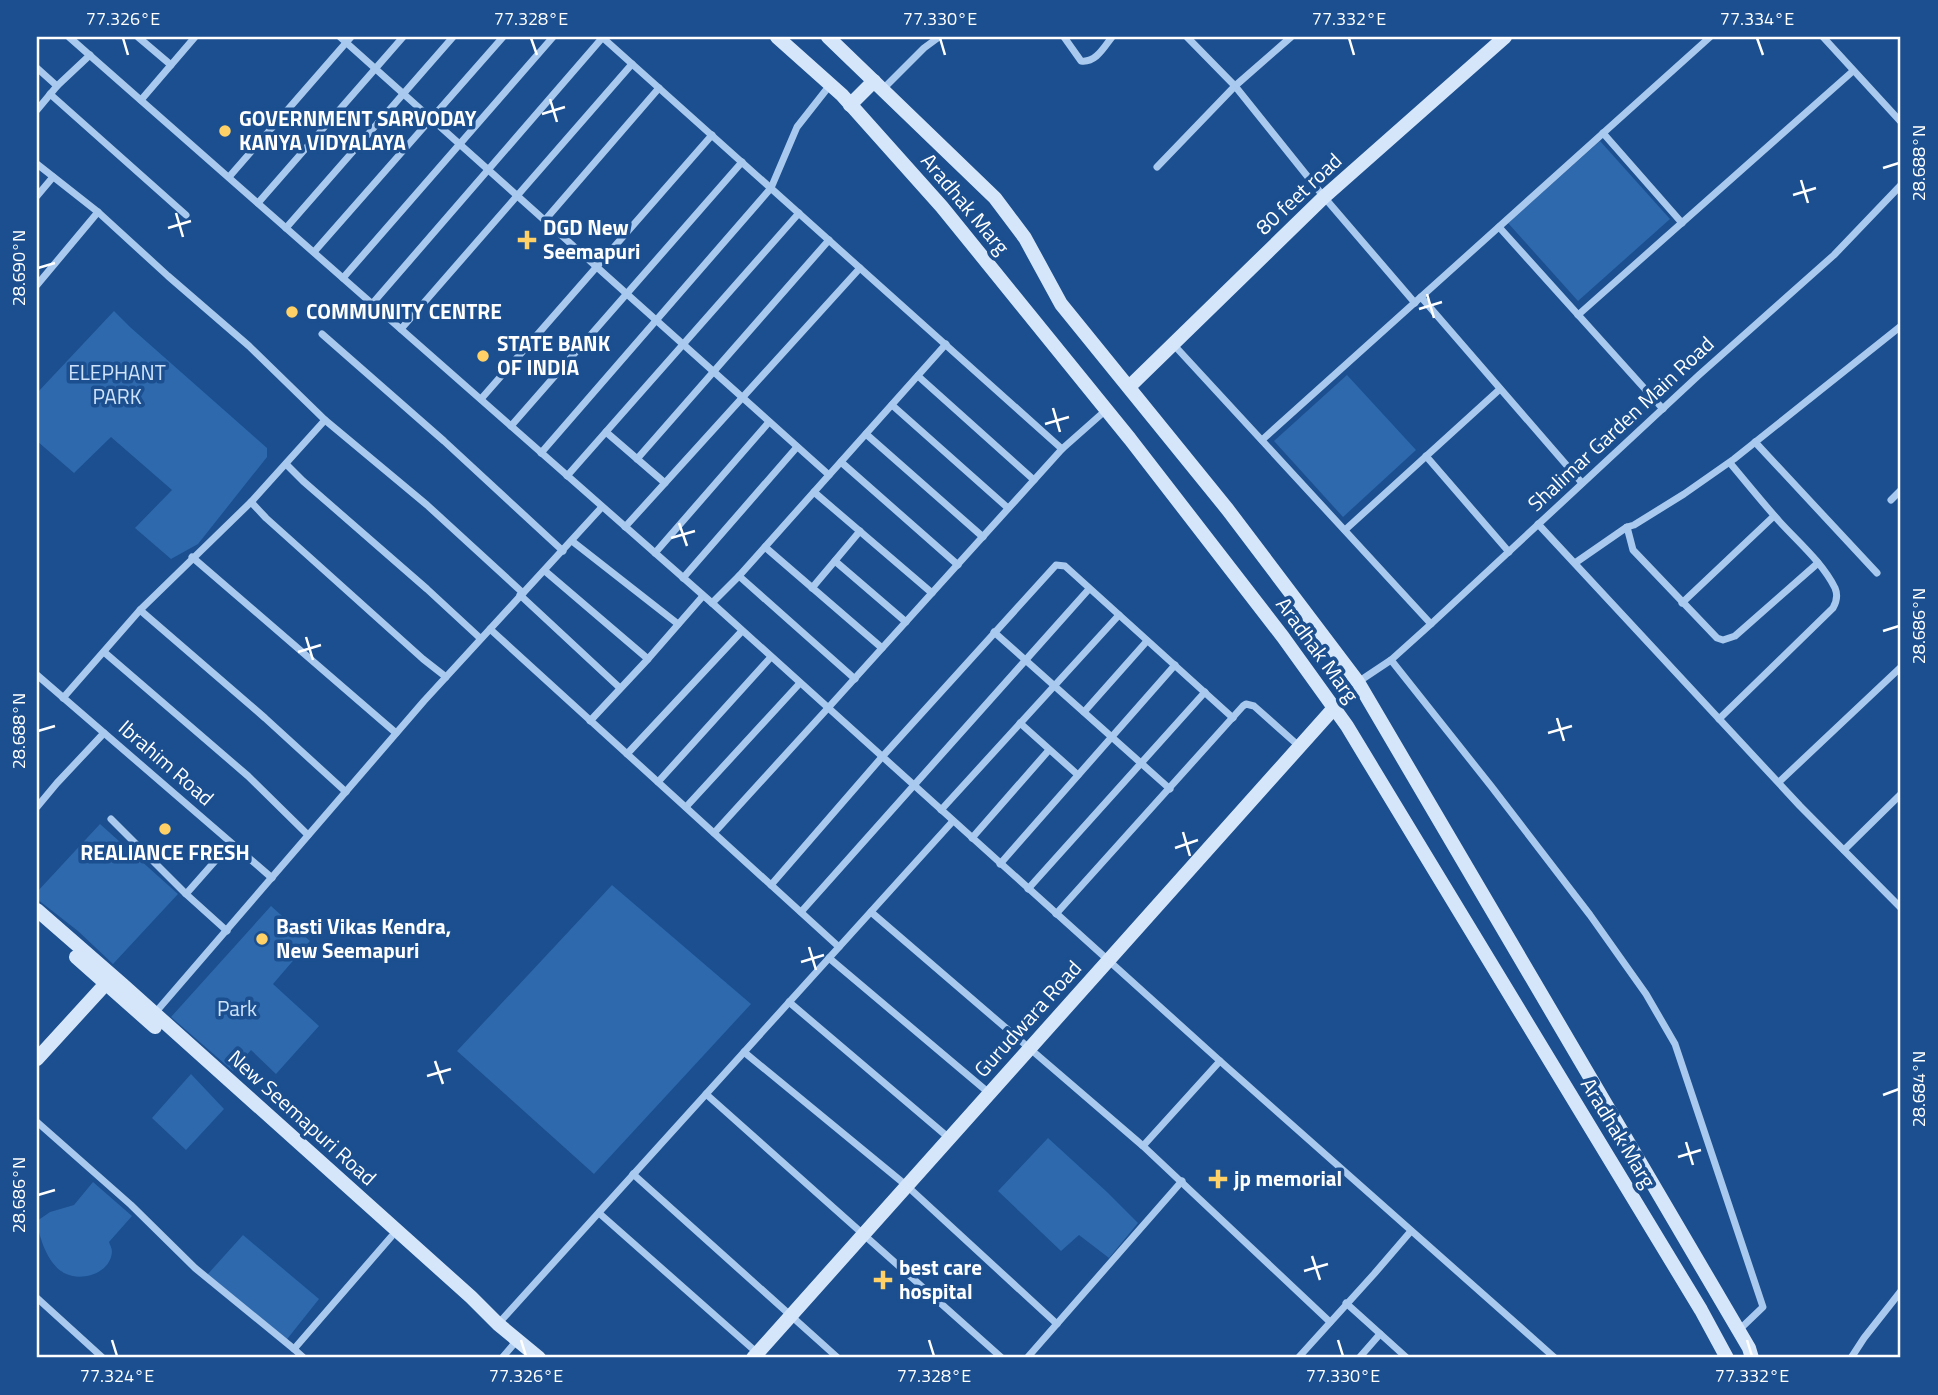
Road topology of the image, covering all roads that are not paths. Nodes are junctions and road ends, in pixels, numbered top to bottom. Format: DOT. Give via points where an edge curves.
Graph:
graph roads {
  1 [pos="69,37"];
  2 [pos="138,37"];
  3 [pos="195,37"];
  4 [pos="403,37"];
  5 [pos="453,37"];
  6 [pos="503,37"];
  7 [pos="553,37"];
  8 [pos="603,37"];
  9 [pos="777,37"];
  10 [pos="828,37"];
  11 [pos="939,37"];
  12 [pos="1064,37"];
  13 [pos="1112,37"];
  14 [pos="1187,37"];
  15 [pos="1292,37"];
  16 [pos="1505,37"];
  17 [pos="1710,37"];
  18 [pos="1823,37"];
  19 [pos="346,39"];
  20 [pos="90,55"];
  21 [pos="632,64"];
  22 [pos="171,65"];
  23 [pos="37,68"];
  24 [pos="375,68"];
  25 [pos="1853,71"];
  26 [pos="830,85"];
  27 [pos="878,85"];
  28 [pos="57,86"];
  29 [pos="1235,86"];
  30 [pos="659,88"];
  31 [pos="50,94"];
  32 [pos="403,94"];
  33 [pos="141,100"];
  34 [pos="850,105"];
  35 [pos="37,110"];
  36 [pos="431,119"];
  37 [pos="1901,122"];
  38 [pos="1603,133"];
  39 [pos="712,135"];
  40 [pos="460,144"];
  41 [pos="742,162"];
  42 [pos="37,164"];
  43 [pos="1157,167"];
  44 [pos="488,170"];
  45 [pos="53,177"];
  46 [pos="229,177"];
  47 [pos="1901,186"];
  48 [pos="771,188"];
  49 [pos="37,196"];
  50 [pos="517,196"];
  51 [pos="1324,197"];
  52 [pos="258,203"];
  53 [pos="98,212"];
  54 [pos="799,213"];
  55 [pos="186,215"];
  56 [pos="545,220"];
  57 [pos="1682,223"];
  58 [pos="1499,226"];
  59 [pos="286,228"];
  60 [pos="829,240"];
  61 [pos="314,252"];
  62 [pos="596,267"];
  63 [pos="860,268"];
  64 [pos="344,278"];
  65 [pos="37,285"];
  66 [pos="627,294"];
  67 [pos="1418,300"];
  68 [pos="372,304"];
  69 [pos="1578,315"];
  70 [pos="656,320"];
  71 [pos="1901,326"];
  72 [pos="401,329"];
  73 [pos="322,334"];
  74 [pos="946,344"];
  75 [pos="1173,344"];
  76 [pos="683,345"];
  77 [pos="714,372"];
  78 [pos="918,376"];
  79 [pos="1129,387"];
  80 [pos="1500,389"];
  81 [pos="743,398"];
  82 [pos="481,399"];
  83 [pos="892,405"];
  84 [pos="1663,409"];
  85 [pos="1106,410"];
  86 [pos="325,420"];
  87 [pos="769,422"];
  88 [pos="511,426"];
  89 [pos="606,432"];
  90 [pos="866,434"];
  91 [pos="1262,440"];
  92 [pos="1755,442"];
  93 [pos="797,447"];
  94 [pos="1062,449"];
  95 [pos="541,453"];
  96 [pos="1426,456"];
  97 [pos="637,459"];
  98 [pos="841,462"];
  99 [pos="1730,463"];
  100 [pos="286,464"];
  101 [pos="829,475"];
  102 [pos="567,476"];
  103 [pos="1034,480"];
  104 [pos="1582,483"];
  105 [pos="665,484"];
  106 [pos="1901,490"];
  107 [pos="814,492"];
  108 [pos="1891,500"];
  109 [pos="251,502"];
  110 [pos="602,507"];
  111 [pos="1008,508"];
  112 [pos="1774,516"];
  113 [pos="1538,524"];
  114 [pos="625,527"];
  115 [pos="1627,527"];
  116 [pos="1345,530"];
  117 [pos="860,531"];
  118 [pos="983,537"];
  119 [pos="572,541"];
  120 [pos="765,547"];
  121 [pos="563,551"];
  122 [pos="1509,552"];
  123 [pos="654,553"];
  124 [pos="192,557"];
  125 [pos="835,561"];
  126 [pos="1575,562"];
  127 [pos="1818,564"];
  128 [pos="958,565"];
  129 [pos="545,571"];
  130 [pos="1877,573"];
  131 [pos="739,576"];
  132 [pos="683,578"];
  133 [pos="813,588"];
  134 [pos="1090,589"];
  135 [pos="932,593"];
  136 [pos="522,594"];
  137 [pos="703,596"];
  138 [pos="712,603"];
  139 [pos="1682,603"];
  140 [pos="140,610"];
  141 [pos="1119,615"];
  142 [pos="906,622"];
  143 [pos="678,624"];
  144 [pos="1431,624"];
  145 [pos="490,629"];
  146 [pos="742,631"];
  147 [pos="994,632"];
  148 [pos="480,638"];
  149 [pos="1147,641"];
  150 [pos="882,648"];
  151 [pos="104,652"];
  152 [pos="771,657"];
  153 [pos="649,659"];
  154 [pos="1025,660"];
  155 [pos="1391,660"];
  156 [pos="1175,665"];
  157 [pos="1901,667"];
  158 [pos="37,675"];
  159 [pos="446,677"];
  160 [pos="855,679"];
  161 [pos="1358,682"];
  162 [pos="800,683"];
  163 [pos="1054,686"];
  164 [pos="620,688"];
  165 [pos="1205,692"];
  166 [pos="63,698"];
  167 [pos="1334,708"];
  168 [pos="828,709"];
  169 [pos="1084,712"];
  170 [pos="1233,718"];
  171 [pos="1719,719"];
  172 [pos="590,721"];
  173 [pos="1020,723"];
  174 [pos="104,733"];
  175 [pos="396,733"];
  176 [pos="1111,737"];
  177 [pos="1300,747"];
  178 [pos="1049,750"];
  179 [pos="627,754"];
  180 [pos="882,757"];
  181 [pos="1141,763"];
  182 [pos="1078,775"];
  183 [pos="658,782"];
  184 [pos="1779,782"];
  185 [pos="914,786"];
  186 [pos="1170,789"];
  187 [pos="37,792"];
  188 [pos="346,792"];
  189 [pos="1901,794"];
  190 [pos="44,798"];
  191 [pos="37,807"];
  192 [pos="686,807"];
  193 [pos="941,810"];
  194 [pos="111,819"];
  195 [pos="953,821"];
  196 [pos="713,833"];
  197 [pos="308,835"];
  198 [pos="972,838"];
  199 [pos="231,843"];
  200 [pos="1844,850"];
  201 [pos="1000,864"];
  202 [pos="272,878"];
  203 [pos="771,885"];
  204 [pos="1028,889"];
  205 [pos="186,894"];
  206 [pos="1901,908"];
  207 [pos="37,910"];
  208 [pos="802,912"];
  209 [pos="871,912"];
  210 [pos="1056,914"];
  211 [pos="37,922"];
  212 [pos="227,931"];
  213 [pos="839,947"];
  214 [pos="829,958"];
  215 [pos="1108,961"];
  216 [pos="110,980"];
  217 [pos="789,1002"];
  218 [pos="155,1014"];
  219 [pos="1030,1048"];
  220 [pos="744,1052"];
  221 [pos="37,1059"];
  222 [pos="1220,1061"];
  223 [pos="990,1093"];
  224 [pos="706,1094"];
  225 [pos="37,1122"];
  226 [pos="949,1138"];
  227 [pos="1143,1146"];
  228 [pos="633,1174"];
  229 [pos="1182,1181"];
  230 [pos="907,1186"];
  231 [pos="599,1213"];
  232 [pos="1411,1231"];
  233 [pos="864,1234"];
  234 [pos="391,1237"];
  235 [pos="1901,1291"];
  236 [pos="37,1298"];
  237 [pos="1346,1303"];
  238 [pos="791,1316"];
  239 [pos="1330,1322"];
  240 [pos="1057,1324"];
  241 [pos="496,1326"];
  242 [pos="1738,1330"];
  243 [pos="1380,1334"];
  244 [pos="513,1345"];
  245 [pos="294,1349"];
  246 [pos="757,1357"];
  247 [pos="103,1358"];
  248 [pos="304,1358"];
  249 [pos="502,1358"];
  250 [pos="528,1358"];
  251 [pos="539,1358"];
  252 [pos="838,1358"];
  253 [pos="1002,1358"];
  254 [pos="1027,1358"];
  255 [pos="1297,1358"];
  256 [pos="1359,1358"];
  257 [pos="1407,1358"];
  258 [pos="1555,1358"];
  259 [pos="1727,1358"];
  260 [pos="1752,1358"];
  261 [pos="1851,1358"];
  1 -- 20 [label="street"];
  2 -- 22 [label="street"];
  3 -- 22 [label="street"];
  4 -- 24 [label="street"];
  5 -- 32 [label="street"];
  6 -- 36 [label="street"];
  7 -- 40 [label="street"];
  8 -- 21 [label="street"];
  8 -- 44 [label="street"];
  9 -- 26 [label="main road, Aradhak Marg"];
  10 -- 27 [label="main road, Aradhak Marg"];
  11 -- 27 [label="street"];
  12 -- 13 [label="street" via="1081,61 1088,62"];
  14 -- 29 [label="street"];
  15 -- 29 [label="street"];
  16 -- 51 [label="main road, 80 feet road"];
  17 -- 38 [label="street"];
  18 -- 25 [label="street"];
  19 -- 24 [label="street"];
  19 -- 46 [label="street"];
  20 -- 28 [label="street"];
  20 -- 33 [label="street"];
  21 -- 30 [label="street"];
  21 -- 50 [label="street"];
  22 -- 33 [label="street"];
  23 -- 28 [label="street"];
  24 -- 32 [label="street"];
  24 -- 52 [label="street"];
  25 -- 37 [label="street"];
  25 -- 57 [label="street"];
  26 -- 34 [label="main road, Aradhak Marg"];
  26 -- 48 [label="street" via="797,128"];
  27 -- 34 [label="main road"];
  27 -- 79 [label="main road, Aradhak Marg" via="995,198 1025,238 1061,304"];
  28 -- 31 [label="street"];
  29 -- 43 [label="street"];
  29 -- 51 [label="street"];
  30 -- 39 [label="street"];
  30 -- 56 [label="street"];
  31 -- 35 [label="street"];
  31 -- 55 [label="street"];
  32 -- 36 [label="street"];
  32 -- 59 [label="street"];
  33 -- 46 [label="street"];
  34 -- 85 [label="main road, Aradhak Marg" via="942,207"];
  36 -- 40 [label="street"];
  36 -- 61 [label="street"];
  38 -- 57 [label="street"];
  38 -- 58 [label="street"];
  39 -- 41 [label="street"];
  39 -- 62 [label="street"];
  40 -- 44 [label="street"];
  40 -- 64 [label="street"];
  41 -- 48 [label="street"];
  41 -- 66 [label="street"];
  42 -- 45 [label="street"];
  44 -- 50 [label="street"];
  44 -- 68 [label="street"];
  45 -- 49 [label="street"];
  45 -- 53 [label="street"];
  46 -- 52 [label="street"];
  47 -- 84 [label="street, Shalimar Garden Main Road" via="1834,255"];
  48 -- 54 [label="street"];
  48 -- 70 [label="street"];
  50 -- 56 [label="street"];
  50 -- 72 [label="street"];
  51 -- 67 [label="street"];
  51 -- 75 [label="main road, 80 feet road"];
  52 -- 59 [label="street"];
  53 -- 65 [label="street"];
  53 -- 86 [label="street"];
  54 -- 60 [label="street"];
  54 -- 76 [label="street"];
  56 -- 62 [label="street"];
  57 -- 69 [label="street"];
  58 -- 67 [label="street"];
  58 -- 69 [label="street"];
  59 -- 61 [label="street"];
  60 -- 63 [label="street"];
  60 -- 77 [label="street"];
  61 -- 64 [label="street"];
  62 -- 66 [label="street"];
  62 -- 82 [label="street"];
  63 -- 74 [label="street"];
  63 -- 81 [label="street"];
  64 -- 68 [label="street"];
  66 -- 70 [label="street"];
  66 -- 88 [label="street"];
  67 -- 80 [label="street"];
  67 -- 91 [label="street"];
  68 -- 72 [label="street"];
  69 -- 84 [label="street"];
  70 -- 76 [label="street"];
  70 -- 95 [label="street"];
  71 -- 92 [label="street"];
  72 -- 82 [label="street"];
  73 -- 121 [label="street"];
  74 -- 78 [label="street"];
  74 -- 94 [label="street"];
  75 -- 79 [label="main road, 80 feet road"];
  75 -- 91 [label="street"];
  76 -- 77 [label="street"];
  76 -- 89 [label="street"];
  77 -- 81 [label="street"];
  77 -- 97 [label="street"];
  78 -- 83 [label="street"];
  78 -- 103 [label="street"];
  79 -- 161 [label="main road, Aradhak Marg"];
  80 -- 96 [label="street"];
  80 -- 104 [label="street"];
  81 -- 87 [label="street"];
  81 -- 105 [label="street"];
  82 -- 88 [label="street"];
  83 -- 90 [label="street"];
  83 -- 111 [label="street"];
  84 -- 104 [label="street, Shalimar Garden Main Road"];
  85 -- 94 [label="street"];
  85 -- 167 [label="main road, Aradhak Marg"];
  86 -- 100 [label="street"];
  86 -- 136 [label="street" via="427,505"];
  87 -- 93 [label="street"];
  87 -- 123 [label="street"];
  88 -- 95 [label="street"];
  89 -- 97 [label="street"];
  89 -- 102 [label="street"];
  90 -- 98 [label="street"];
  90 -- 118 [label="street"];
  91 -- 116 [label="street"];
  92 -- 99 [label="street"];
  92 -- 130 [label="street"];
  93 -- 101 [label="street"];
  93 -- 132 [label="street"];
  94 -- 103 [label="street"];
  95 -- 102 [label="street"];
  96 -- 116 [label="street"];
  96 -- 122 [label="street"];
  97 -- 105 [label="street"];
  98 -- 101 [label="street"];
  98 -- 128 [label="street"];
  99 -- 112 [label="street"];
  99 -- 115 [label="street"];
  100 -- 109 [label="street"];
  100 -- 148 [label="street"];
  101 -- 107 [label="street"];
  102 -- 110 [label="street"];
  103 -- 111 [label="street"];
  104 -- 113 [label="street, Shalimar Garden Main Road"];
  105 -- 114 [label="street"];
  106 -- 108 [label="street"];
  107 -- 117 [label="street"];
  107 -- 120 [label="street"];
  109 -- 124 [label="street"];
  109 -- 159 [label="street"];
  110 -- 114 [label="street"];
  110 -- 119 [label="street"];
  111 -- 118 [label="street"];
  112 -- 127 [label="street"];
  112 -- 139 [label="street"];
  113 -- 122 [label="street, Shalimar Garden Main Road"];
  113 -- 126 [label="street"];
  114 -- 123 [label="street"];
  115 -- 126 [label="street"];
  115 -- 139 [label="street" via="1633,550"];
  116 -- 144 [label="street"];
  117 -- 125 [label="street"];
  117 -- 135 [label="street"];
  118 -- 128 [label="street"];
  119 -- 121 [label="street"];
  119 -- 143 [label="street"];
  120 -- 131 [label="street"];
  120 -- 133 [label="street"];
  121 -- 129 [label="street"];
  122 -- 144 [label="street, Shalimar Garden Main Road"];
  123 -- 132 [label="street"];
  124 -- 140 [label="street"];
  124 -- 175 [label="street"];
  125 -- 133 [label="street"];
  125 -- 142 [label="street"];
  126 -- 171 [label="street"];
  127 -- 139 [label="street" via="1728,639 1717,638"];
  127 -- 171 [label="street" via="1835,588 1837,602"];
  128 -- 135 [label="street"];
  129 -- 136 [label="street"];
  129 -- 153 [label="street"];
  131 -- 138 [label="street"];
  131 -- 160 [label="street"];
  132 -- 137 [label="street"];
  133 -- 150 [label="street"];
  134 -- 141 [label="street"];
  134 -- 147 [label="street" via="1065,566 1056,565"];
  134 -- 154 [label="street"];
  135 -- 142 [label="street"];
  136 -- 145 [label="street"];
  136 -- 164 [label="street"];
  137 -- 138 [label="street"];
  137 -- 143 [label="street"];
  138 -- 146 [label="street"];
  140 -- 151 [label="street"];
  140 -- 188 [label="street"];
  141 -- 149 [label="street"];
  141 -- 163 [label="street"];
  142 -- 150 [label="street"];
  143 -- 153 [label="street"];
  144 -- 155 [label="street, Shalimar Garden Main Road"];
  145 -- 148 [label="street"];
  145 -- 172 [label="street"];
  146 -- 152 [label="street"];
  146 -- 179 [label="street"];
  147 -- 154 [label="street"];
  147 -- 180 [label="street"];
  148 -- 159 [label="street"];
  149 -- 156 [label="street"];
  149 -- 169 [label="street"];
  150 -- 160 [label="street"];
  151 -- 166 [label="street"];
  151 -- 197 [label="street" via="248,776"];
  152 -- 162 [label="street"];
  152 -- 183 [label="street"];
  153 -- 164 [label="street"];
  154 -- 163 [label="street"];
  154 -- 185 [label="street"];
  155 -- 161 [label="street, Shalimar Garden Main Road"];
  155 -- 242 [label="street" via="1590,915 1675,1044 1763,1307"];
  156 -- 165 [label="street"];
  156 -- 176 [label="street"];
  157 -- 184 [label="street"];
  158 -- 166 [label="street, Ibrahim Road"];
  159 -- 175 [label="street"];
  160 -- 168 [label="street"];
  161 -- 242 [label="main road, Aradhak Marg"];
  162 -- 168 [label="street"];
  162 -- 192 [label="street"];
  163 -- 169 [label="street"];
  163 -- 173 [label="street"];
  164 -- 172 [label="street"];
  165 -- 170 [label="street"];
  165 -- 181 [label="street"];
  166 -- 174 [label="street, Ibrahim Road"];
  167 -- 177 [label="main road, Gurudwara Road"];
  167 -- 259 [label="main road, Aradhak Marg"];
  168 -- 180 [label="street"];
  168 -- 196 [label="street"];
  169 -- 176 [label="street"];
  170 -- 177 [label="street" via="1243,706 1251,705"];
  170 -- 186 [label="street"];
  171 -- 184 [label="street"];
  172 -- 179 [label="street"];
  173 -- 178 [label="street"];
  173 -- 193 [label="street"];
  174 -- 190 [label="street"];
  174 -- 199 [label="street, Ibrahim Road"];
  175 -- 188 [label="street"];
  176 -- 181 [label="street"];
  176 -- 182 [label="street"];
  177 -- 215 [label="main road, Gurudwara Road"];
  178 -- 182 [label="street"];
  178 -- 198 [label="street"];
  179 -- 183 [label="street"];
  180 -- 185 [label="street"];
  180 -- 203 [label="street"];
  181 -- 186 [label="street"];
  181 -- 204 [label="street"];
  182 -- 201 [label="street"];
  183 -- 192 [label="street"];
  184 -- 200 [label="street"];
  185 -- 193 [label="street"];
  185 -- 208 [label="street"];
  186 -- 210 [label="street"];
  187 -- 190 [label="street"];
  188 -- 197 [label="street"];
  189 -- 200 [label="street"];
  190 -- 191 [label="street"];
  192 -- 196 [label="street"];
  193 -- 195 [label="street"];
  194 -- 205 [label="street"];
  195 -- 198 [label="street"];
  195 -- 209 [label="street"];
  196 -- 203 [label="street"];
  197 -- 202 [label="street"];
  198 -- 201 [label="street"];
  199 -- 202 [label="street, Ibrahim Road"];
  199 -- 205 [label="street"];
  200 -- 206 [label="street"];
  201 -- 204 [label="street"];
  202 -- 212 [label="street"];
  203 -- 208 [label="street"];
  204 -- 210 [label="street"];
  205 -- 212 [label="street"];
  207 -- 216 [label="main road, New Seemapuri Road"];
  208 -- 213 [label="street"];
  209 -- 213 [label="street"];
  209 -- 219 [label="street"];
  210 -- 215 [label="street"];
  211 -- 216 [label="main road, New Seemapuri Road"];
  212 -- 218 [label="street"];
  213 -- 214 [label="street"];
  214 -- 217 [label="street"];
  214 -- 223 [label="street"];
  215 -- 219 [label="main road, Gurudwara Road"];
  215 -- 222 [label="street"];
  216 -- 218 [label="main road, New Seemapuri Road"];
  216 -- 221 [label="main road"];
  216 -- 234 [label="main road, New Seemapuri Road"];
  217 -- 220 [label="street"];
  217 -- 226 [label="street"];
  218 -- 241 [label="main road, New Seemapuri Road" via="461,1288"];
  219 -- 223 [label="main road, Gurudwara Road"];
  219 -- 227 [label="street"];
  220 -- 224 [label="street"];
  220 -- 230 [label="street"];
  222 -- 227 [label="street"];
  222 -- 232 [label="street"];
  223 -- 226 [label="main road, Gurudwara Road"];
  224 -- 228 [label="street"];
  224 -- 233 [label="street"];
  225 -- 245 [label="street" via="195,1268"];
  226 -- 230 [label="main road, Gurudwara Road"];
  227 -- 229 [label="street"];
  228 -- 231 [label="street"];
  228 -- 238 [label="street"];
  229 -- 239 [label="street"];
  229 -- 240 [label="street"];
  230 -- 233 [label="main road, Gurudwara Road"];
  230 -- 240 [label="street"];
  231 -- 241 [label="street"];
  231 -- 246 [label="street"];
  232 -- 237 [label="street"];
  232 -- 258 [label="street"];
  233 -- 238 [label="main road, Gurudwara Road"];
  233 -- 253 [label="street"];
  234 -- 241 [label="main road, New Seemapuri Road"];
  234 -- 245 [label="street"];
  235 -- 261 [label="street"];
  236 -- 247 [label="street"];
  237 -- 239 [label="street"];
  237 -- 243 [label="street"];
  238 -- 246 [label="main road, Gurudwara Road"];
  238 -- 252 [label="street"];
  239 -- 255 [label="street"];
  240 -- 254 [label="street"];
  241 -- 244 [label="main road, New Seemapuri Road"];
  241 -- 251 [label="main road, New Seemapuri Road"];
  242 -- 260 [label="main road, Aradhak Marg"];
  243 -- 256 [label="street"];
  243 -- 257 [label="street"];
  244 -- 249 [label="street"];
  244 -- 250 [label="main road, New Seemapuri Road"];
  245 -- 248 [label="street"];
}
